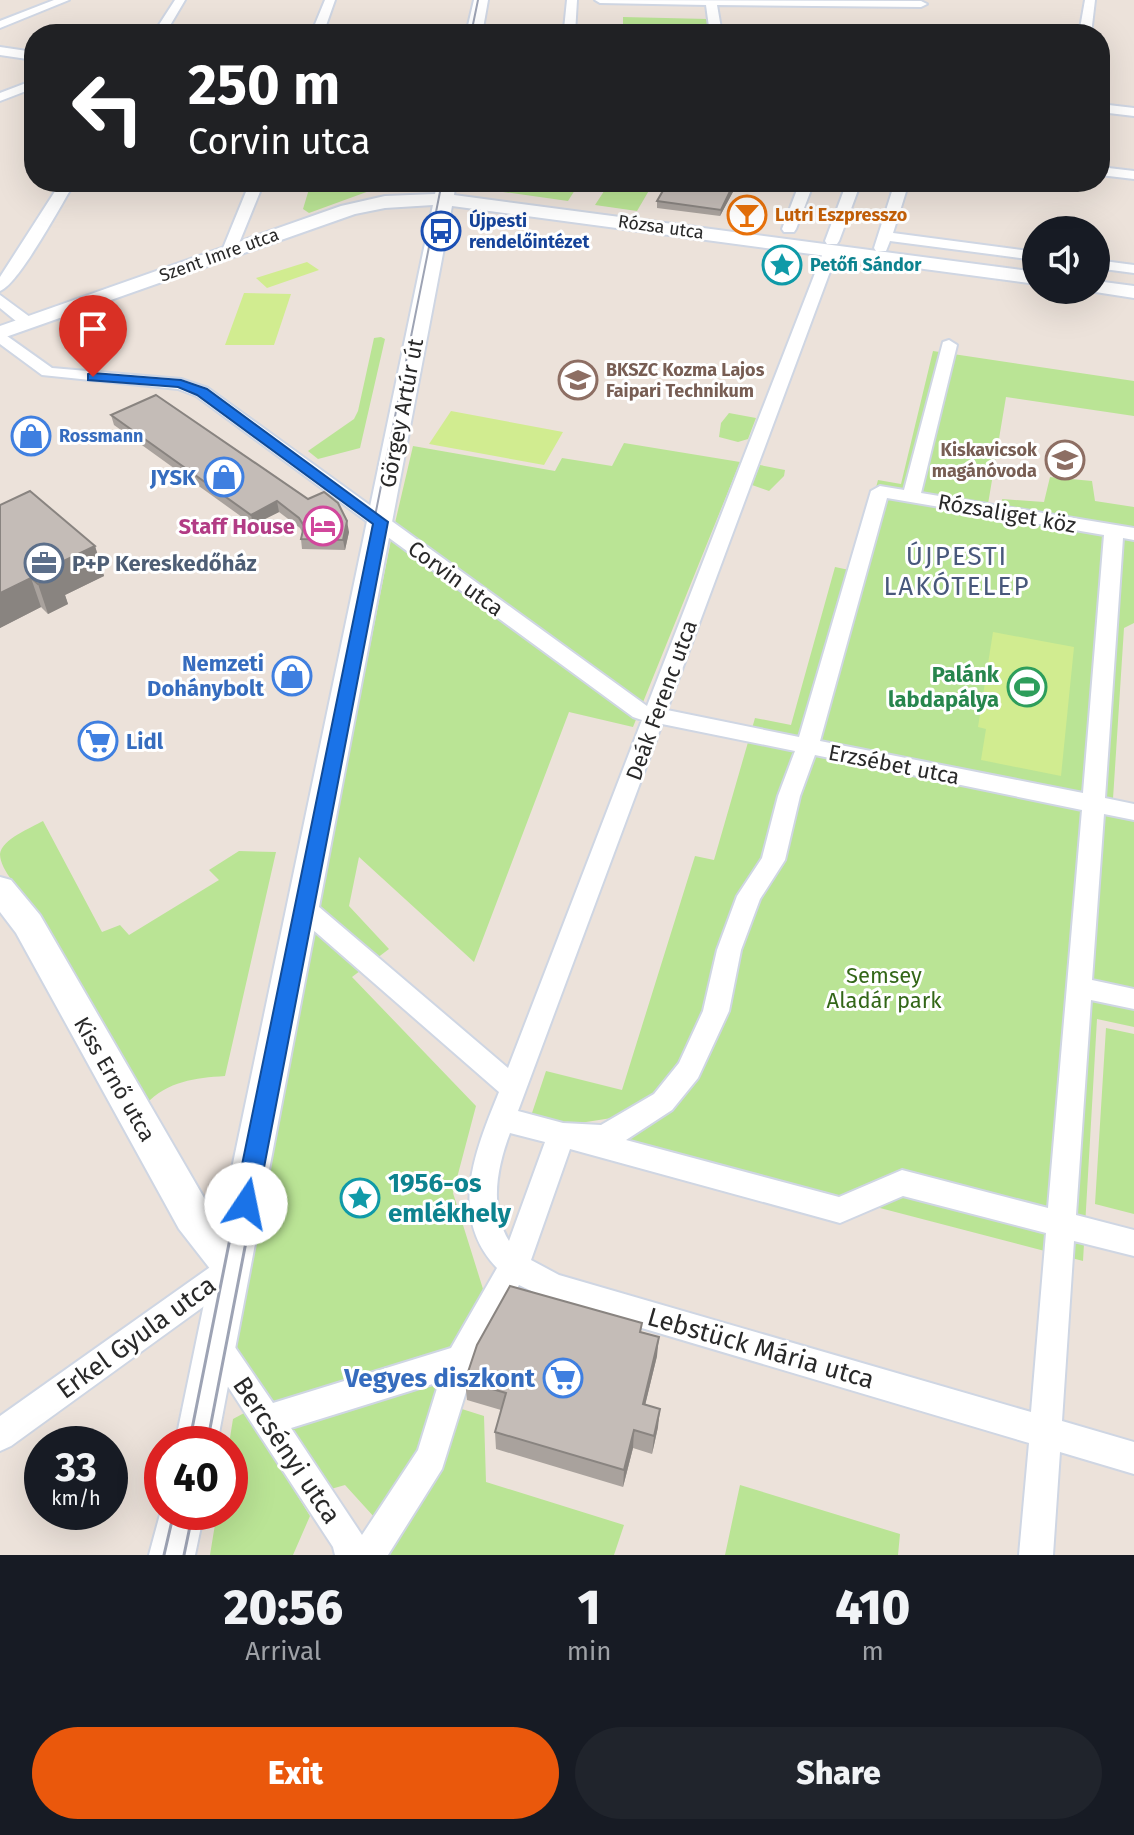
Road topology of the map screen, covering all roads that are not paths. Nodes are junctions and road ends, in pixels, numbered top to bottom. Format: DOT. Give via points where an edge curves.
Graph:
graph roads {
  1 [pos="64,0"];
  2 [pos="180,0"];
  3 [pos="330,0"];
  4 [pos="481,0"];
  5 [pos="572,0"];
  6 [pos="600,0"];
  7 [pos="1090,0"];
  8 [pos="711,1"];
  9 [pos="921,4"];
  10 [pos="165,24"];
  11 [pos="321,24"];
  12 [pos="476,24"];
  13 [pos="570,24"];
  14 [pos="714,24"];
  15 [pos="1086,24"];
  16 [pos="0,25"];
  17 [pos="0,51"];
  18 [pos="24,55"];
  19 [pos="24,88"];
  20 [pos="0,97"];
  21 [pos="1110,109"];
  22 [pos="1134,112"];
  23 [pos="1110,172"];
  24 [pos="1134,175"];
  25 [pos="62,192"];
  26 [pos="253,192"];
  27 [pos="439,192"];
  28 [pos="445,192"];
  29 [pos="449,192"];
  30 [pos="803,192"];
  31 [pos="851,192"];
  32 [pos="899,192"];
  33 [pos="789,229"];
  34 [pos="885,236"];
  35 [pos="832,246"];
  36 [pos="228,253"];
  37 [pos="1022,254"];
  38 [pos="878,257"];
  39 [pos="1110,266"];
  40 [pos="1134,269"];
  41 [pos="1022,276"];
  42 [pos="0,286"];
  43 [pos="1110,289"];
  44 [pos="1134,292"];
  45 [pos="0,300"];
  46 [pos="28,323"];
  47 [pos="0,334"];
  48 [pos="949,345"];
  49 [pos="911,496"];
  50 [pos="381,522"];
  51 [pos="1124,532"];
  52 [pos="655,716"];
  53 [pos="807,747"];
  54 [pos="1093,803"];
  55 [pos="1134,812"];
  56 [pos="0,889"];
  57 [pos="304,908"];
  58 [pos="1079,987"];
  59 [pos="1134,999"];
  60 [pos="514,1089"];
  61 [pos="503,1119"];
  62 [pos="561,1135"];
  63 [pos="490,1149"];
  64 [pos="1062,1225"];
  65 [pos="1134,1243"];
  66 [pos="514,1266"];
  67 [pos="233,1267"];
  68 [pos="217,1347"];
  69 [pos="461,1360"];
  70 [pos="268,1420"];
  71 [pos="200,1426"];
  72 [pos="1046,1432"];
  73 [pos="0,1435"];
  74 [pos="1134,1458"];
  75 [pos="178,1530"];
  76 [pos="353,1551"];
  77 [pos="172,1555"];
  78 [pos="1036,1555"];
  1 -- 16 [label="street"];
  2 -- 10 [label="street"];
  3 -- 11 [label="street"];
  4 -- 12 [label="street"];
  5 -- 13 [label="street"];
  6 -- 8 [label="street"];
  7 -- 15 [label="street"];
  8 -- 9 [label="street"];
  8 -- 14 [label="street"];
  17 -- 18 [label="street"];
  19 -- 20 [label="street"];
  21 -- 22 [label="street"];
  23 -- 24 [label="street"];
  25 -- 42 [label="street"];
  26 -- 36 [label="street"];
  27 -- 36 [label="street, Szent Imre utca" via="364,205"];
  28 -- 50 [label="street, Görgey Artúr út"];
  29 -- 35 [label="street, Rózsa utca" via="501,205"];
  30 -- 33 [label="street"];
  31 -- 35 [label="street, Deák Ferenc utca"];
  32 -- 34 [label="street"];
  34 -- 37 [label="street"];
  34 -- 38 [label="street"];
  35 -- 38 [label="street, Rózsa utca"];
  35 -- 52 [label="street, Deák Ferenc utca"];
  36 -- 46 [label="street, Szent Imre utca"];
  38 -- 41 [label="street, Rózsa utca"];
  39 -- 40 [label="street"];
  43 -- 44 [label="street"];
  45 -- 46 [label="street"];
  46 -- 47 [label="street, Szent Imre utca"];
  47 -- 50 [label="street, Corvin utca" via="48,372 181,384 202,392"];
  48 -- 49 [label="street"];
  49 -- 51 [label="street, Rózsaliget köz"];
  49 -- 53 [label="street, Rózsaliget köz" via="880,491"];
  50 -- 52 [label="street, Corvin utca" via="640,712"];
  50 -- 57 [label="street, Görgey Artúr út"];
  51 -- 54 [label="street"];
  52 -- 53 [label="street, Erzsébet utca"];
  52 -- 60 [label="street, Deák Ferenc utca"];
  53 -- 54 [label="street, Erzsébet utca"];
  53 -- 62 [label="street" via="773,860 749,896 729,950 716,1011 689,1070 663,1102 621,1130 601,1137"];
  54 -- 55 [label="street, Erzsébet utca"];
  54 -- 58 [label="street"];
  56 -- 67 [label="street, Kiss Ernő utca" via="28,924 193,1216"];
  57 -- 60 [label="street"];
  57 -- 67 [label="street, Görgey Artúr út"];
  58 -- 59 [label="street"];
  58 -- 64 [label="street"];
  60 -- 61 [label="street, Deák Ferenc utca"];
  61 -- 62 [label="street"];
  61 -- 63 [label="street, Deák Ferenc utca"];
  62 -- 64 [label="street" via="840,1210 902,1183"];
  62 -- 66 [label="street"];
  63 -- 66 [label="street, Lebstück Mária utca" via="481,1184 483,1219"];
  64 -- 65 [label="street"];
  64 -- 72 [label="street"];
  66 -- 69 [label="street"];
  66 -- 72 [label="street, Lebstück Mária utca" via="554,1288"];
  67 -- 68 [label="street, Görgey Artúr út"];
  67 -- 73 [label="street, Erkel Gyula utca"];
  68 -- 70 [label="street, Bercsényi utca"];
  68 -- 71 [label="street, Görgey Artúr út"];
  69 -- 70 [label="street"];
  69 -- 76 [label="street" via="431,1458"];
  70 -- 76 [label="street, Bercsényi utca"];
  72 -- 74 [label="street, Lebstück Mária utca"];
  72 -- 78 [label="street"];
  75 -- 77 [label="street"];
}
